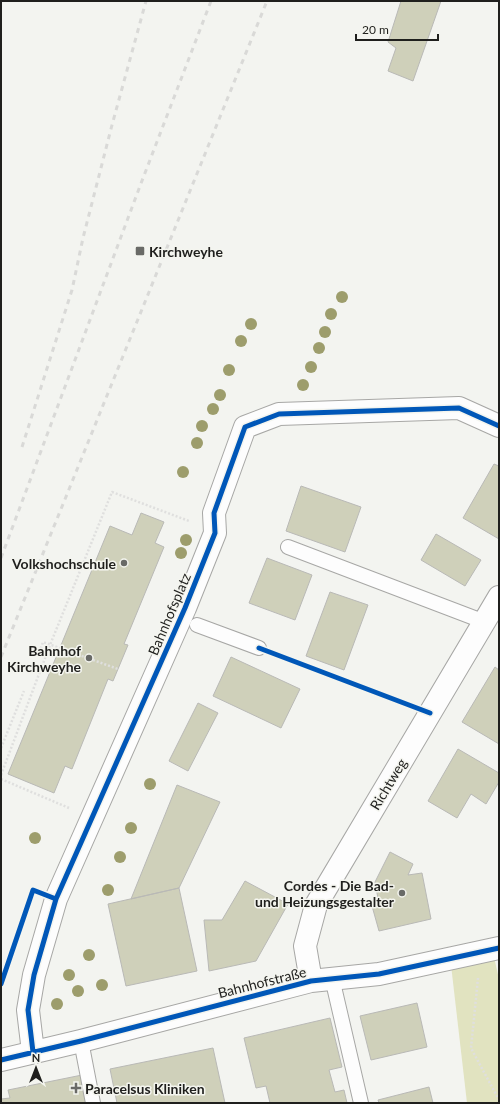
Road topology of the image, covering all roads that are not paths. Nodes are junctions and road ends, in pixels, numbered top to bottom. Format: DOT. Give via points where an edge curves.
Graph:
graph roads {
  1 [pos="499,426"];
  2 [pos="288,547"];
  3 [pos="499,597"];
  4 [pos="485,622"];
  5 [pos="197,625"];
  6 [pos="259,648"];
  7 [pos="490,950"];
  8 [pos="332,978"];
  9 [pos="311,981"];
  10 [pos="80,1041"];
  11 [pos="33,1052"];
  12 [pos="1,1060"];
  13 [pos="93,1103"];
  14 [pos="361,1103"];
  1 -- 11 [label="street, Bahnhofsplatz" via="459,408 279,414 245,427 214,513 215,533 180,619 56,899 34,975 28,1010"];
  2 -- 4 [label="lane"];
  3 -- 4 [label="street, Richtweg"];
  4 -- 9 [label="street, Richtweg" via="316,905 305,946"];
  5 -- 6 [label="lane"];
  7 -- 8 [label="street, Bahnhofstraße" via="379,974"];
  8 -- 9 [label="street, Bahnhofstraße"];
  8 -- 14 [label="lane"];
  9 -- 10 [label="street, Bahnhofstraße"];
  10 -- 11 [label="street, Bahnhofstraße"];
  10 -- 13 [label="lane"];
  11 -- 12 [label="street, Bahnhofstraße"];
}
